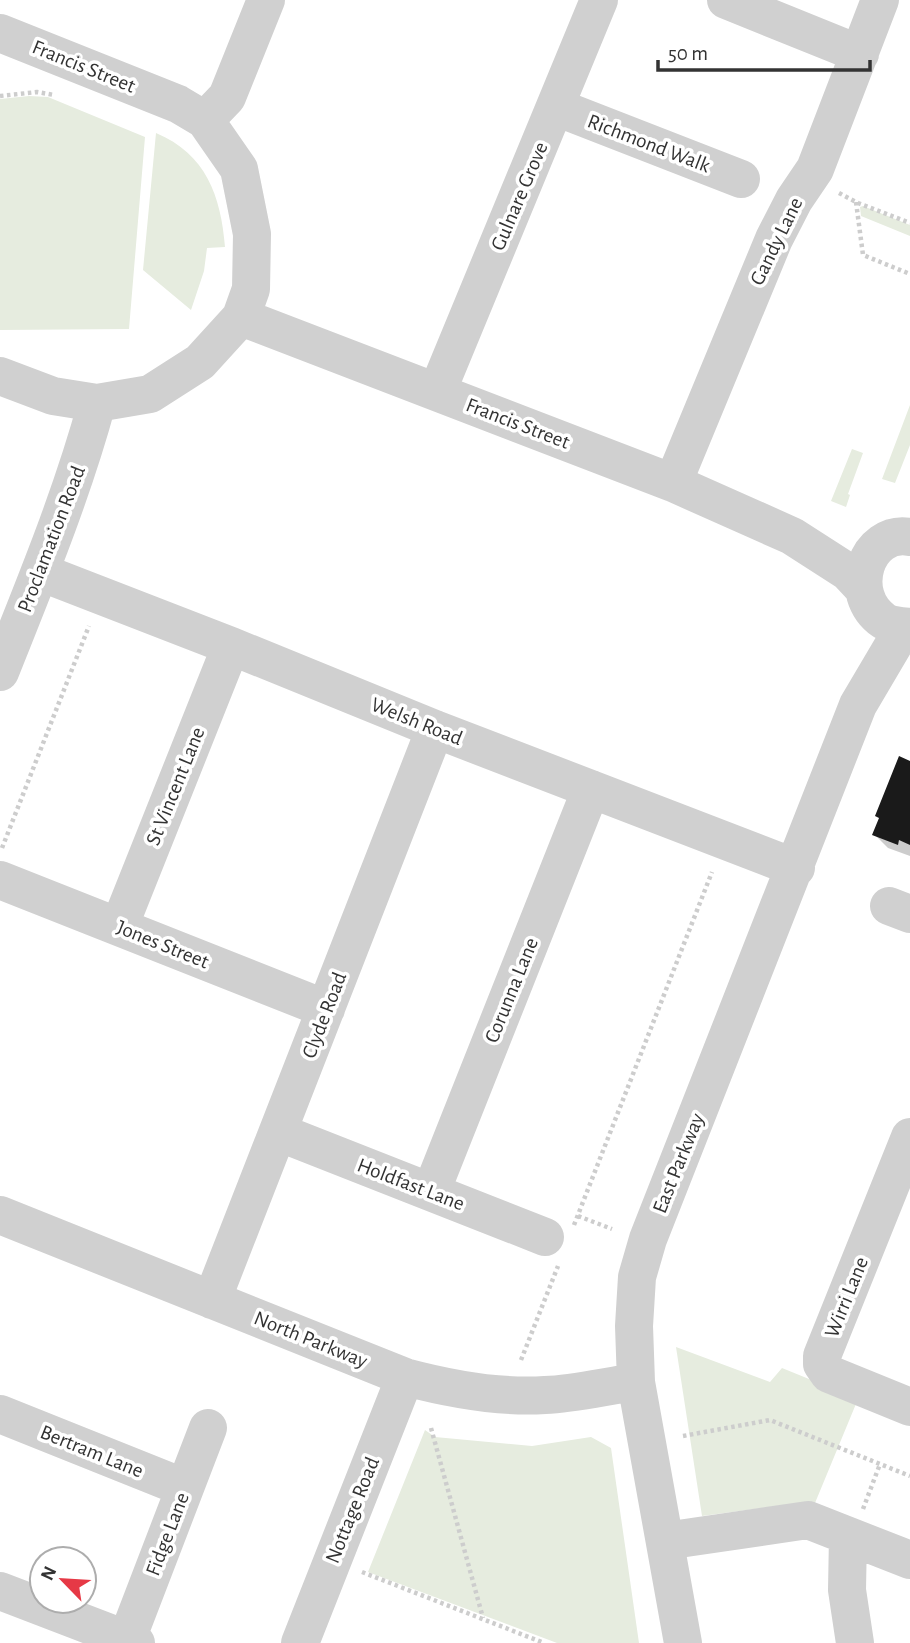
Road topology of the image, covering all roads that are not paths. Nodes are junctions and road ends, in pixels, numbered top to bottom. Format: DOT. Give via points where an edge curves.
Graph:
graph roads {
  1 [pos="266,0"];
  2 [pos="599,0"];
  3 [pos="726,0"];
  4 [pos="880,0"];
  5 [pos="0,33"];
  6 [pos="860,54"];
  7 [pos="556,107"];
  8 [pos="205,120"];
  9 [pos="741,179"];
  10 [pos="241,317"];
  11 [pos="0,376"];
  12 [pos="437,392"];
  13 [pos="97,403"];
  14 [pos="673,483"];
  15 [pos="901,535"];
  16 [pos="792,536"];
  17 [pos="40,572"];
  18 [pos="865,596"];
  19 [pos="910,628"];
  20 [pos="232,646"];
  21 [pos="0,672"];
  22 [pos="858,705"];
  23 [pos="435,729"];
  24 [pos="591,789"];
  25 [pos="1,864"];
  26 [pos="796,868"];
  27 [pos="119,927"];
  28 [pos="326,1009"];
  29 [pos="278,1132"];
  30 [pos="910,1138"];
  31 [pos="431,1192"];
  32 [pos="0,1215"];
  33 [pos="558,1243"];
  34 [pos="212,1300"];
  35 [pos="404,1377"];
  36 [pos="636,1382"];
  37 [pos="910,1407"];
  38 [pos="0,1414"];
  39 [pos="208,1428"];
  40 [pos="185,1488"];
  41 [pos="850,1537"];
  42 [pos="665,1541"];
  43 [pos="910,1560"];
  44 [pos="0,1591"];
  45 [pos="131,1641"];
  46 [pos="300,1643"];
  47 [pos="683,1643"];
  48 [pos="855,1643"];
  1 -- 8 [label="street" via="227,96"];
  2 -- 7 [label="street, Gulnare Grove"];
  3 -- 6 [label="street"];
  4 -- 6 [label="street, Gandy Lane"];
  5 -- 8 [label="street, Francis Street" via="178,104"];
  6 -- 14 [label="street, Gandy Lane" via="815,169 774,239"];
  7 -- 9 [label="street, Richmond Walk"];
  7 -- 12 [label="street, Gulnare Grove"];
  8 -- 10 [label="street, Francis Street" via="239,169 250,221 251,289"];
  10 -- 12 [label="street, Francis Street"];
  10 -- 13 [label="street, Francis Street" via="200,362 150,394"];
  11 -- 13 [label="street, Francis Street" via="53,396"];
  12 -- 14 [label="street, Francis Street"];
  13 -- 17 [label="street, Proclamation Road"];
  14 -- 16 [label="street, Francis Street"];
  15 -- 16 [label="street, Francis Street" via="860,544"];
  15 -- 18 [label="street, East Parkway" via="866,562"];
  16 -- 18 [label="street, Francis Street" via="848,572"];
  17 -- 20 [label="street, Welsh Road"];
  17 -- 21 [label="street, Proclamation Road"];
  18 -- 19 [label="street, Francis Street" via="885,622"];
  18 -- 22 [label="street, East Parkway" via="870,627"];
  19 -- 22 [label="street, East Parkway" via="897,639"];
  20 -- 23 [label="street, Welsh Road"];
  20 -- 27 [label="street, St Vincent Lane"];
  22 -- 26 [label="street, East Parkway"];
  23 -- 24 [label="street, Welsh Road"];
  23 -- 28 [label="street, Clyde Road"];
  24 -- 26 [label="street, Welsh Road"];
  24 -- 31 [label="street, Corunna Lane"];
  25 -- 27 [label="street, Jones Street"];
  26 -- 36 [label="street, East Parkway" via="648,1239 637,1277"];
  27 -- 28 [label="street, Jones Street"];
  28 -- 29 [label="street, Clyde Road"];
  29 -- 31 [label="street, Holdfast Lane"];
  29 -- 34 [label="street, Clyde Road"];
  30 -- 37 [label="street, Wirri Lane" via="822,1364 829,1374"];
  31 -- 33 [label="street, Holdfast Lane"];
  32 -- 34 [label="street, North Parkway"];
  34 -- 35 [label="street, North Parkway"];
  35 -- 36 [label="street, North Parkway" via="433,1385 545,1395"];
  35 -- 46 [label="street, Nottage Road"];
  36 -- 42 [label="street, East Parkway"];
  38 -- 40 [label="street, Bertram Lane"];
  39 -- 40 [label="street, Fidge Lane"];
  40 -- 45 [label="street, Fidge Lane"];
  41 -- 42 [label="street" via="808,1520"];
  41 -- 43 [label="street"];
  41 -- 48 [label="street" via="847,1590"];
  42 -- 47 [label="street, East Parkway"];
  44 -- 45 [label="street"];
}
